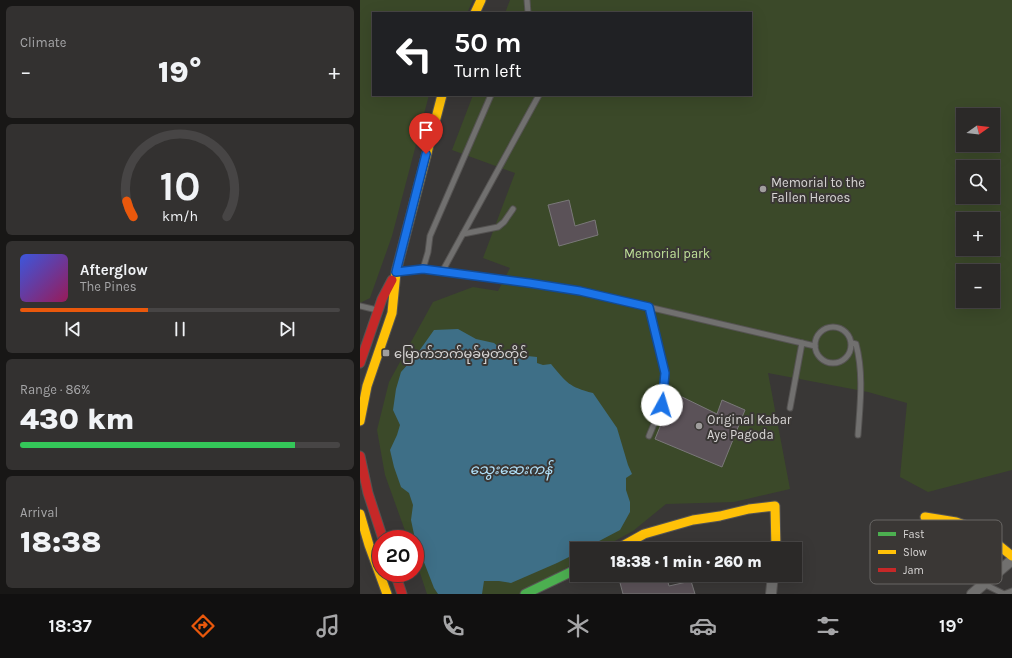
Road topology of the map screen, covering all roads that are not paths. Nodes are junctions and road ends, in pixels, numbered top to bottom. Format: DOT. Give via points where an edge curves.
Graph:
graph roads {
  1 [pos="480,0"];
  2 [pos="527,0"];
  3 [pos="475,12"];
  4 [pos="528,12"];
  5 [pos="442,96"];
  6 [pos="492,96"];
  7 [pos="538,96"];
  8 [pos="513,209"];
  9 [pos="463,234"];
  10 [pos="423,269"];
  11 [pos="396,272"];
  12 [pos="442,272"];
  13 [pos="360,306"];
  14 [pos="649,307"];
  15 [pos="378,310"];
  16 [pos="392,313"];
  17 [pos="802,343"];
  18 [pos="852,343"];
  19 [pos="815,346"];
  20 [pos="360,363"];
  21 [pos="790,408"];
  22 [pos="360,420"];
  23 [pos="858,435"];
  24 [pos="649,436"];
  25 [pos="360,456"];
  26 [pos="360,514"];
  27 [pos="925,517"];
  28 [pos="944,520"];
  29 [pos="379,530"];
  30 [pos="630,542"];
  31 [pos="776,542"];
  32 [pos="372,544"];
  33 [pos="369,545"];
  34 [pos="1002,548"];
  35 [pos="1012,556"];
  36 [pos="1012,560"];
  37 [pos="1002,568"];
  38 [pos="570,572"];
  39 [pos="398,582"];
  40 [pos="772,582"];
  41 [pos="983,584"];
  42 [pos="1012,591"];
  43 [pos="387,594"];
  44 [pos="402,594"];
  45 [pos="525,594"];
  46 [pos="771,594"];
  47 [pos="972,594"];
  1 -- 3 [label="main road"];
  2 -- 4 [label="lane"];
  5 -- 11 [label="main road"];
  6 -- 10 [label="lane" via="430,236"];
  7 -- 9 [label="lane"];
  8 -- 9 [label="lane" via="498,227"];
  9 -- 12 [label="lane"];
  10 -- 11 [label="lane"];
  10 -- 12 [label="lane"];
  11 -- 15 [label="main road"];
  11 -- 16 [label="main road"];
  12 -- 14 [label="lane" via="580,291"];
  13 -- 15 [label="lane"];
  14 -- 17 [label="lane"];
  14 -- 24 [label="lane" via="665,373 662,405"];
  15 -- 16 [label="lane"];
  15 -- 20 [label="main road"];
  16 -- 22 [label="main road" via="367,386"];
  17 -- 19 [label="lane"];
  17 -- 21 [label="lane"];
  18 -- 19 [label="lane" via="843,329 832,327 821,331"];
  18 -- 19 [label="lane" via="846,359 835,363 829,363 820,357"];
  18 -- 23 [label="lane" via="856,344 860,360"];
  25 -- 29 [label="main road"];
  26 -- 33 [label="main road"];
  27 -- 28 [label="main road"];
  30 -- 31 [label="main road" via="644,534 686,522 775,506"];
  32 -- 33 [label="main road"];
  33 -- 43 [label="main road"];
  34 -- 35 [label="main road"];
  36 -- 37 [label="street"];
  38 -- 45 [label="main road"];
  39 -- 44 [label="main road"];
  40 -- 46 [label="street"];
  41 -- 42 [label="lane" via="1004,594"];
  41 -- 47 [label="street"];
}
